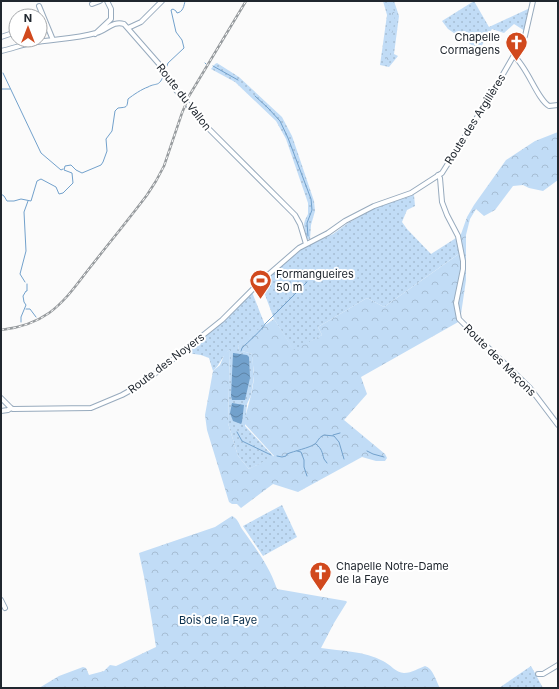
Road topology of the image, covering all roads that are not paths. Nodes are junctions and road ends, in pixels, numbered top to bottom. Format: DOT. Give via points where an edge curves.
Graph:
graph roads {
  1 [pos="100,1"];
  2 [pos="107,1"];
  3 [pos="162,1"];
  4 [pos="533,1"];
  5 [pos="92,4"];
  6 [pos="39,6"];
  7 [pos="128,28"];
  8 [pos="95,34"];
  9 [pos="53,40"];
  10 [pos="1,51"];
  11 [pos="514,56"];
  12 [pos="558,105"];
  13 [pos="438,175"];
  14 [pos="306,244"];
  15 [pos="1,398"];
  16 [pos="11,408"];
  17 [pos="1,411"];
  18 [pos="558,425"];
  19 [pos="1,600"];
  20 [pos="5,608"];
  21 [pos="558,665"];
  22 [pos="538,674"];
  1 -- 5 [label="street"];
  2 -- 8 [label="street" via="112,19"];
  3 -- 7 [label="street" via="141,22"];
  4 -- 11 [label="street, Route des Argillères" via="525,36"];
  6 -- 9 [label="street"];
  7 -- 8 [label="street" via="118,23"];
  7 -- 14 [label="street, Route du Vallon" via="202,122 295,215"];
  8 -- 9 [label="street"];
  9 -- 10 [label="street"];
  11 -- 12 [label="street" via="522,64 543,101 549,106"];
  11 -- 13 [label="street, Route des Argillères" via="444,170"];
  13 -- 14 [label="street, Route des Argillères" via="411,193 374,206"];
  13 -- 18 [label="street, Route des Maçons" via="442,202 458,236 463,261 456,303 459,318 530,388"];
  14 -- 16 [label="street, Route des Noyers" via="261,281 222,320 132,391 90,408"];
  15 -- 16 [label="street"];
  16 -- 17 [label="street"];
  19 -- 20 [label="street"];
  21 -- 22 [label="street" via="543,674"];
}
